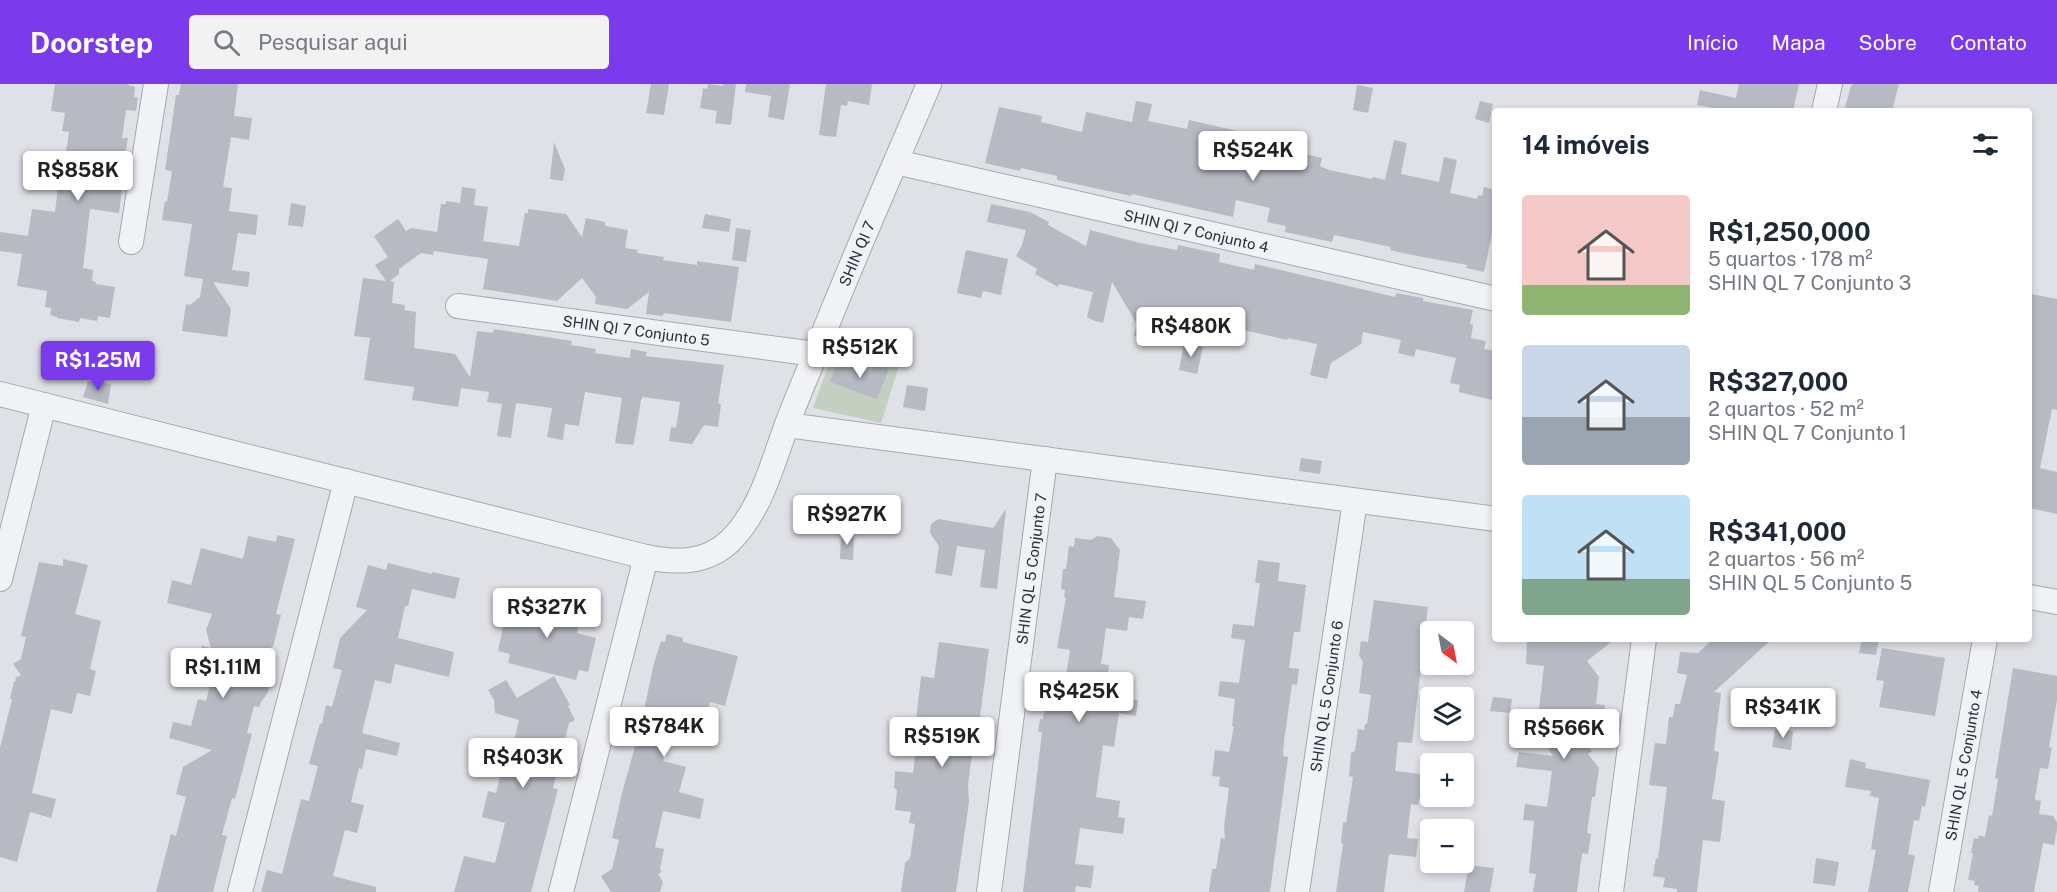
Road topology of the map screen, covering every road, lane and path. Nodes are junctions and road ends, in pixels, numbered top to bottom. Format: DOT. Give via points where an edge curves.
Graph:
graph roads {
  1 [pos="156,84"];
  2 [pos="928,84"];
  3 [pos="1830,84"];
  4 [pos="1825,108"];
  5 [pos="896,162"];
  6 [pos="131,242"];
  7 [pos="1492,298"];
  8 [pos="458,306"];
  9 [pos="815,354"];
  10 [pos="0,394"];
  11 [pos="44,405"];
  12 [pos="787,425"];
  13 [pos="1046,459"];
  14 [pos="346,481"];
  15 [pos="1355,501"];
  16 [pos="1492,518"];
  17 [pos="645,557"];
  18 [pos="0,579"];
  19 [pos="2032,597"];
  20 [pos="2057,602"];
  21 [pos="1644,642"];
  22 [pos="1984,642"];
  23 [pos="240,892"];
  24 [pos="561,892"];
  25 [pos="988,892"];
  26 [pos="1297,892"];
  27 [pos="1611,892"];
  28 [pos="1941,892"];
  1 -- 6 [label="street"];
  2 -- 5 [label="street, SHIN QI 7"];
  3 -- 4 [label="street"];
  5 -- 7 [label="street, SHIN QI 7 Conjunto 4"];
  5 -- 9 [label="street, SHIN QI 7"];
  8 -- 9 [label="street, SHIN QI 7 Conjunto 5"];
  9 -- 12 [label="street, SHIN QI 7"];
  10 -- 11 [label="street, SHIN QI 7"];
  11 -- 14 [label="street, SHIN QI 7"];
  11 -- 18 [label="street"];
  12 -- 13 [label="street"];
  12 -- 17 [label="street, SHIN QI 7" via="750,514 731,540 710,554 686,562"];
  13 -- 15 [label="street"];
  13 -- 25 [label="street, SHIN QL 5 Conjunto 7"];
  14 -- 17 [label="street, SHIN QI 7"];
  14 -- 23 [label="street"];
  15 -- 16 [label="street"];
  15 -- 26 [label="street, SHIN QL 5 Conjunto 6"];
  17 -- 24 [label="street"];
  19 -- 20 [label="street"];
  21 -- 27 [label="street"];
  22 -- 28 [label="street, SHIN QL 5 Conjunto 4"];
}
